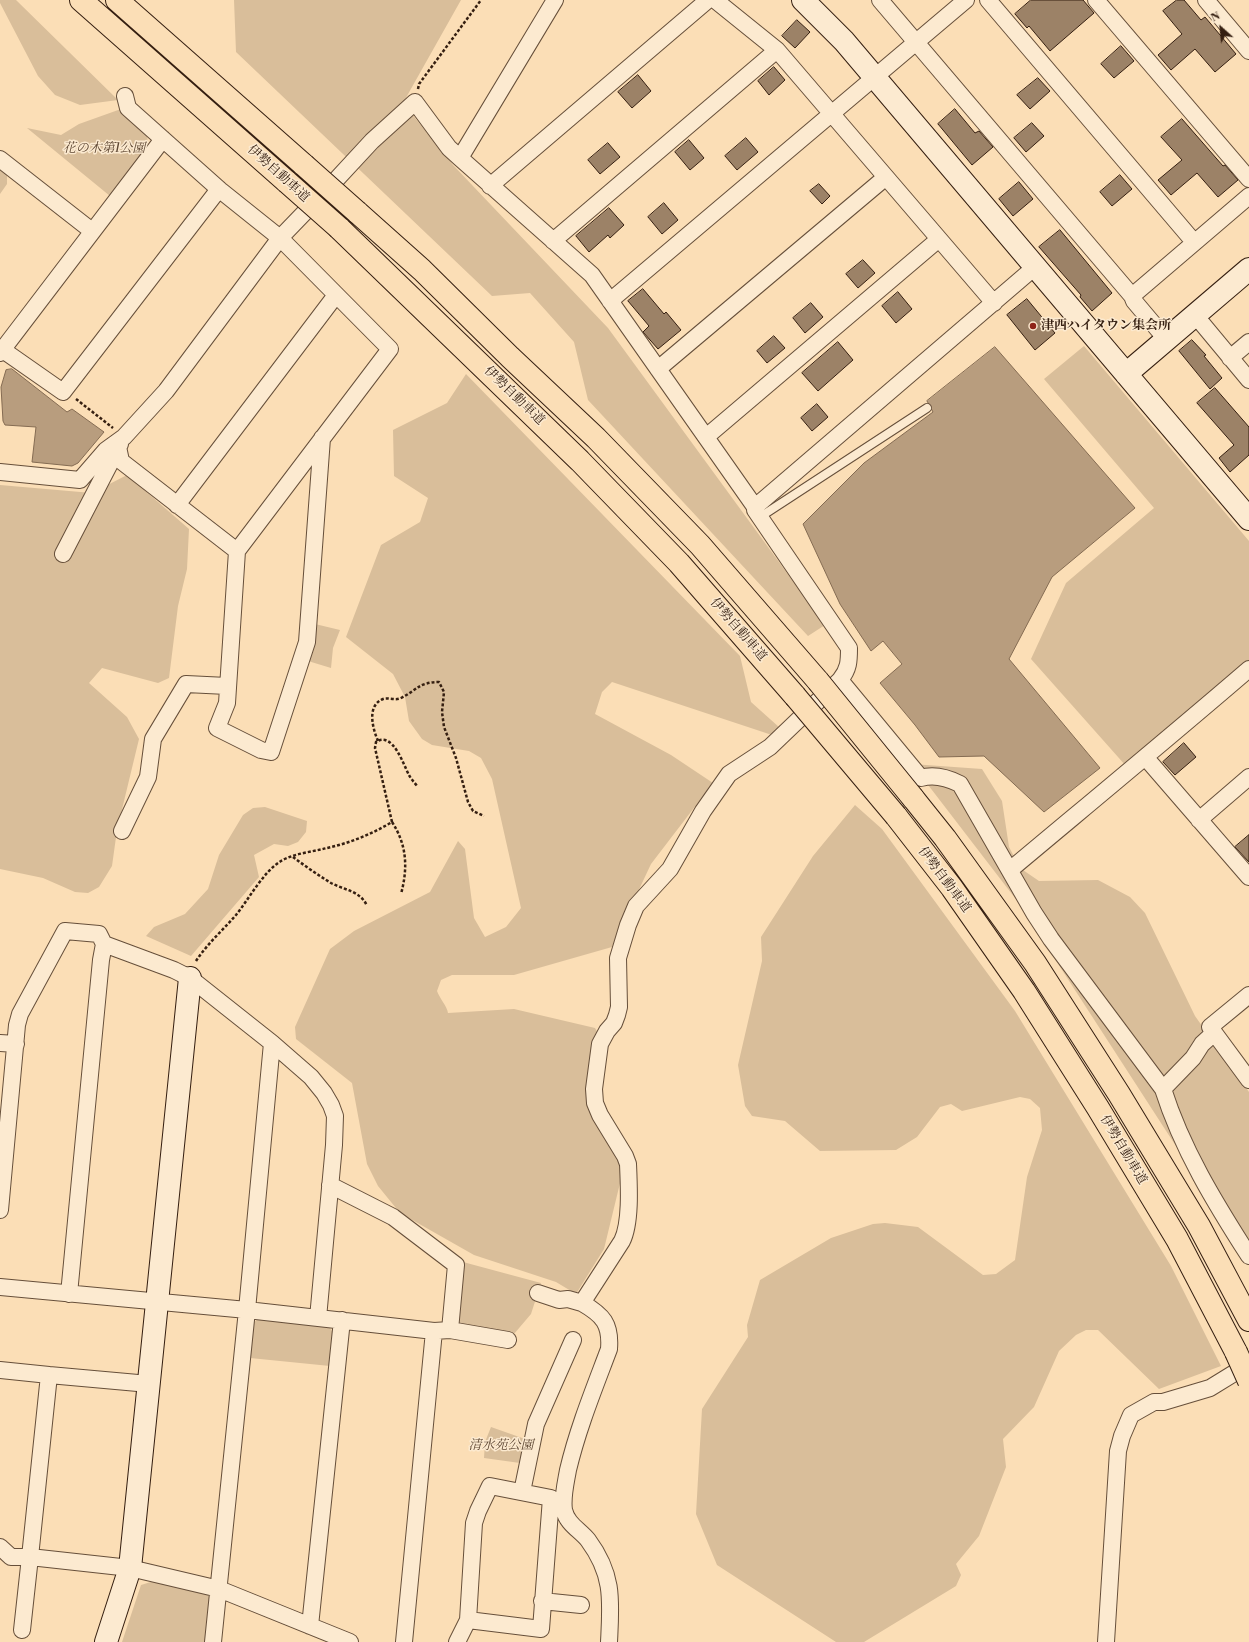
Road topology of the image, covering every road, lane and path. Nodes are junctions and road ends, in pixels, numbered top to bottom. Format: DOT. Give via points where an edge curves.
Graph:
graph roads {
  1 [pos="80,0"];
  2 [pos="117,0"];
  3 [pos="481,0"];
  4 [pos="555,0"];
  5 [pos="708,0"];
  6 [pos="715,0"];
  7 [pos="803,0"];
  8 [pos="880,0"];
  9 [pos="966,0"];
  10 [pos="988,0"];
  11 [pos="1096,0"];
  12 [pos="1206,0"];
  13 [pos="917,42"];
  14 [pos="777,50"];
  15 [pos="1249,50"];
  16 [pos="874,77"];
  17 [pos="125,96"];
  18 [pos="415,102"];
  19 [pos="832,113"];
  20 [pos="163,139"];
  21 [pos="460,158"];
  22 [pos="0,159"];
  23 [pos="886,177"];
  24 [pos="1249,179"];
  25 [pos="490,186"];
  26 [pos="219,189"];
  27 [pos="1249,196"];
  28 [pos="92,231"];
  29 [pos="280,238"];
  30 [pos="939,239"];
  31 [pos="553,241"];
  32 [pos="1194,242"];
  33 [pos="1035,267"];
  34 [pos="1249,269"];
  35 [pos="336,295"];
  36 [pos="1132,296"];
  37 [pos="610,301"];
  38 [pos="994,303"];
  39 [pos="1194,315"];
  40 [pos="1166,339"];
  41 [pos="1249,342"];
  42 [pos="1,351"];
  43 [pos="1230,358"];
  44 [pos="658,369"];
  45 [pos="1126,374"];
  46 [pos="1249,380"];
  47 [pos="65,390"];
  48 [pos="927,408"];
  49 [pos="119,437"];
  50 [pos="706,437"];
  51 [pos="322,438"];
  52 [pos="0,472"];
  53 [pos="177,505"];
  54 [pos="758,512"];
  55 [pos="1249,519"];
  56 [pos="237,551"];
  57 [pos="63,554"];
  58 [pos="1249,669"];
  59 [pos="840,680"];
  60 [pos="227,686"];
  61 [pos="378,741"];
  62 [pos="1146,758"];
  63 [pos="1249,777"];
  64 [pos="416,786"];
  65 [pos="484,816"];
  66 [pos="1200,820"];
  67 [pos="392,822"];
  68 [pos="122,831"];
  69 [pos="292,857"];
  70 [pos="1010,870"];
  71 [pos="1249,877"];
  72 [pos="401,894"];
  73 [pos="367,906"];
  74 [pos="104,944"];
  75 [pos="187,977"];
  76 [pos="1249,995"];
  77 [pos="1214,1033"];
  78 [pos="272,1043"];
  79 [pos="8,1044"];
  80 [pos="1249,1080"];
  81 [pos="1163,1089"];
  82 [pos="330,1185"];
  83 [pos="0,1210"];
  84 [pos="1249,1256"];
  85 [pos="0,1287"];
  86 [pos="538,1293"];
  87 [pos="68,1294"];
  88 [pos="158,1303"];
  89 [pos="582,1303"];
  90 [pos="247,1310"];
  91 [pos="318,1318"];
  92 [pos="342,1320"];
  93 [pos="1249,1320"];
  94 [pos="442,1330"];
  95 [pos="508,1340"];
  96 [pos="573,1340"];
  97 [pos="1243,1358"];
  98 [pos="0,1370"];
  99 [pos="49,1375"];
  100 [pos="1249,1381"];
  101 [pos="149,1384"];
  102 [pos="522,1492"];
  103 [pos="0,1547"];
  104 [pos="30,1557"];
  105 [pos="130,1568"];
  106 [pos="219,1589"];
  107 [pos="542,1601"];
  108 [pos="581,1605"];
  109 [pos="468,1620"];
  110 [pos="310,1626"];
  111 [pos="22,1630"];
  112 [pos="106,1642"];
  113 [pos="213,1642"];
  114 [pos="350,1642"];
  115 [pos="404,1642"];
  116 [pos="457,1642"];
  117 [pos="609,1642"];
  118 [pos="1106,1642"];
  1 -- 97 [label="highway, 伊勢自動車道, bridge" via="339,228 580,461 679,563 795,696 896,816 952,888 1024,991 1177,1239"];
  2 -- 93 [label="highway, 伊勢自動車道, bridge" via="422,270 596,438 700,545 818,681 945,838 1035,963 1199,1226"];
  3 -- 18 [label="path" via="419,84"];
  4 -- 21 [label="street"];
  5 -- 25 [label="street"];
  6 -- 14 [label="street"];
  7 -- 16 [label="street" via="844,41"];
  8 -- 13 [label="street"];
  9 -- 13 [label="street"];
  10 -- 32 [label="street"];
  11 -- 24 [label="street"];
  12 -- 15 [label="street"];
  13 -- 16 [label="street"];
  13 -- 36 [label="street"];
  14 -- 19 [label="street"];
  14 -- 31 [label="street"];
  16 -- 19 [label="street"];
  16 -- 33 [label="street"];
  17 -- 20 [label="street" via="128,108"];
  18 -- 21 [label="street" via="449,148"];
  18 -- 29 [label="street" via="372,140"];
  19 -- 23 [label="street"];
  19 -- 37 [label="street"];
  20 -- 26 [label="street"];
  20 -- 28 [label="street"];
  21 -- 25 [label="street"];
  22 -- 28 [label="street"];
  23 -- 30 [label="street"];
  23 -- 44 [label="street"];
  25 -- 31 [label="street"];
  26 -- 29 [label="street"];
  26 -- 47 [label="street"];
  27 -- 32 [label="street"];
  28 -- 42 [label="street"];
  29 -- 35 [label="street"];
  29 -- 49 [label="street" via="166,391"];
  30 -- 38 [label="street"];
  30 -- 50 [label="street"];
  31 -- 37 [label="street" via="592,275"];
  32 -- 36 [label="street"];
  33 -- 38 [label="street"];
  33 -- 45 [label="street"];
  34 -- 39 [label="street"];
  35 -- 51 [label="street" via="390,349"];
  35 -- 53 [label="street"];
  36 -- 40 [label="street"];
  37 -- 44 [label="street"];
  38 -- 54 [label="street"];
  39 -- 40 [label="street"];
  39 -- 43 [label="street"];
  40 -- 45 [label="street"];
  41 -- 43 [label="street"];
  42 -- 47 [label="street" via="63,392"];
  43 -- 46 [label="street"];
  44 -- 50 [label="street"];
  45 -- 55 [label="street"];
  47 -- 49 [label="path"];
  48 -- 54 [label="lane"];
  49 -- 52 [label="street" via="80,480"];
  49 -- 53 [label="street" via="121,461"];
  49 -- 57 [label="street"];
  50 -- 54 [label="street"];
  51 -- 56 [label="street"];
  51 -- 60 [label="street" via="308,642 271,752 260,750 216,728 227,704"];
  53 -- 56 [label="street"];
  54 -- 59 [label="street" via="848,648 847,672"];
  56 -- 60 [label="street"];
  58 -- 62 [label="street"];
  59 -- 70 [label="street" via="921,778 942,777 960,784"];
  59 -- 89 [label="street" via="770,747 729,774 703,811 670,869 636,906 628,925 618,958 619,1007 614,1023 600,1044 594,1089 595,1103 600,1115 628,1164 628,1220 622,1242"];
  60 -- 68 [label="street" via="186,684 153,740 148,777"];
  61 -- 64 [label="path" via="386,740 396,749"];
  61 -- 65 [label="path" via="372,718 379,702 384,698 399,699 419,685 439,682 444,692 444,727 468,802 473,811"];
  61 -- 67 [label="path" via="375,748"];
  62 -- 66 [label="street"];
  62 -- 70 [label="street"];
  63 -- 66 [label="street"];
  66 -- 71 [label="street"];
  67 -- 69 [label="path" via="366,835"];
  67 -- 72 [label="path" via="400,835 404,849 406,867"];
  69 -- 73 [label="path" via="333,884 350,890 365,901"];
  69 -- 75 [label="path" via="271,869 236,915 202,952"];
  70 -- 81 [label="street" via="1051,939"];
  74 -- 75 [label="street"];
  74 -- 79 [label="street" via="99,934 65,931 20,1014"];
  74 -- 87 [label="street"];
  75 -- 78 [label="street"];
  75 -- 88 [label="street"];
  76 -- 77 [label="street" via="1210,1027"];
  77 -- 80 [label="street"];
  77 -- 81 [label="street"];
  78 -- 82 [label="street" via="311,1077 331,1105 335,1116"];
  78 -- 90 [label="street"];
  79 -- 83 [label="street"];
  81 -- 84 [label="street" via="1171,1115 1204,1184"];
  82 -- 91 [label="street"];
  82 -- 94 [label="street" via="392,1217 456,1265"];
  85 -- 87 [label="street"];
  86 -- 89 [label="street" via="559,1300 568,1299"];
  87 -- 88 [label="street"];
  88 -- 90 [label="street"];
  88 -- 101 [label="street"];
  89 -- 117 [label="street" via="602,1318 607,1325 610,1342 574,1444 566,1483 564,1510 572,1525 593,1547 607,1573 610,1604"];
  90 -- 91 [label="street"];
  90 -- 106 [label="street"];
  91 -- 92 [label="street"];
  92 -- 94 [label="street"];
  92 -- 110 [label="street"];
  94 -- 95 [label="street"];
  94 -- 115 [label="street"];
  96 -- 102 [label="street" via="536,1424"];
  97 -- 100 [label="highway, 伊勢自動車道, bridge"];
  97 -- 118 [label="street" via="1210,1388 1163,1402 1154,1402 1131,1415 1118,1451"];
  98 -- 99 [label="street"];
  99 -- 101 [label="street"];
  99 -- 104 [label="street"];
  101 -- 105 [label="street"];
  102 -- 107 [label="street" via="551,1498"];
  102 -- 109 [label="street" via="490,1486 478,1511 474,1523"];
  103 -- 104 [label="street" via="12,1557"];
  104 -- 105 [label="street"];
  104 -- 111 [label="street"];
  105 -- 106 [label="street"];
  105 -- 112 [label="street"];
  106 -- 110 [label="street"];
  106 -- 113 [label="street"];
  107 -- 108 [label="street"];
  107 -- 109 [label="street" via="541,1628"];
  109 -- 116 [label="street"];
  110 -- 114 [label="street"];
}
